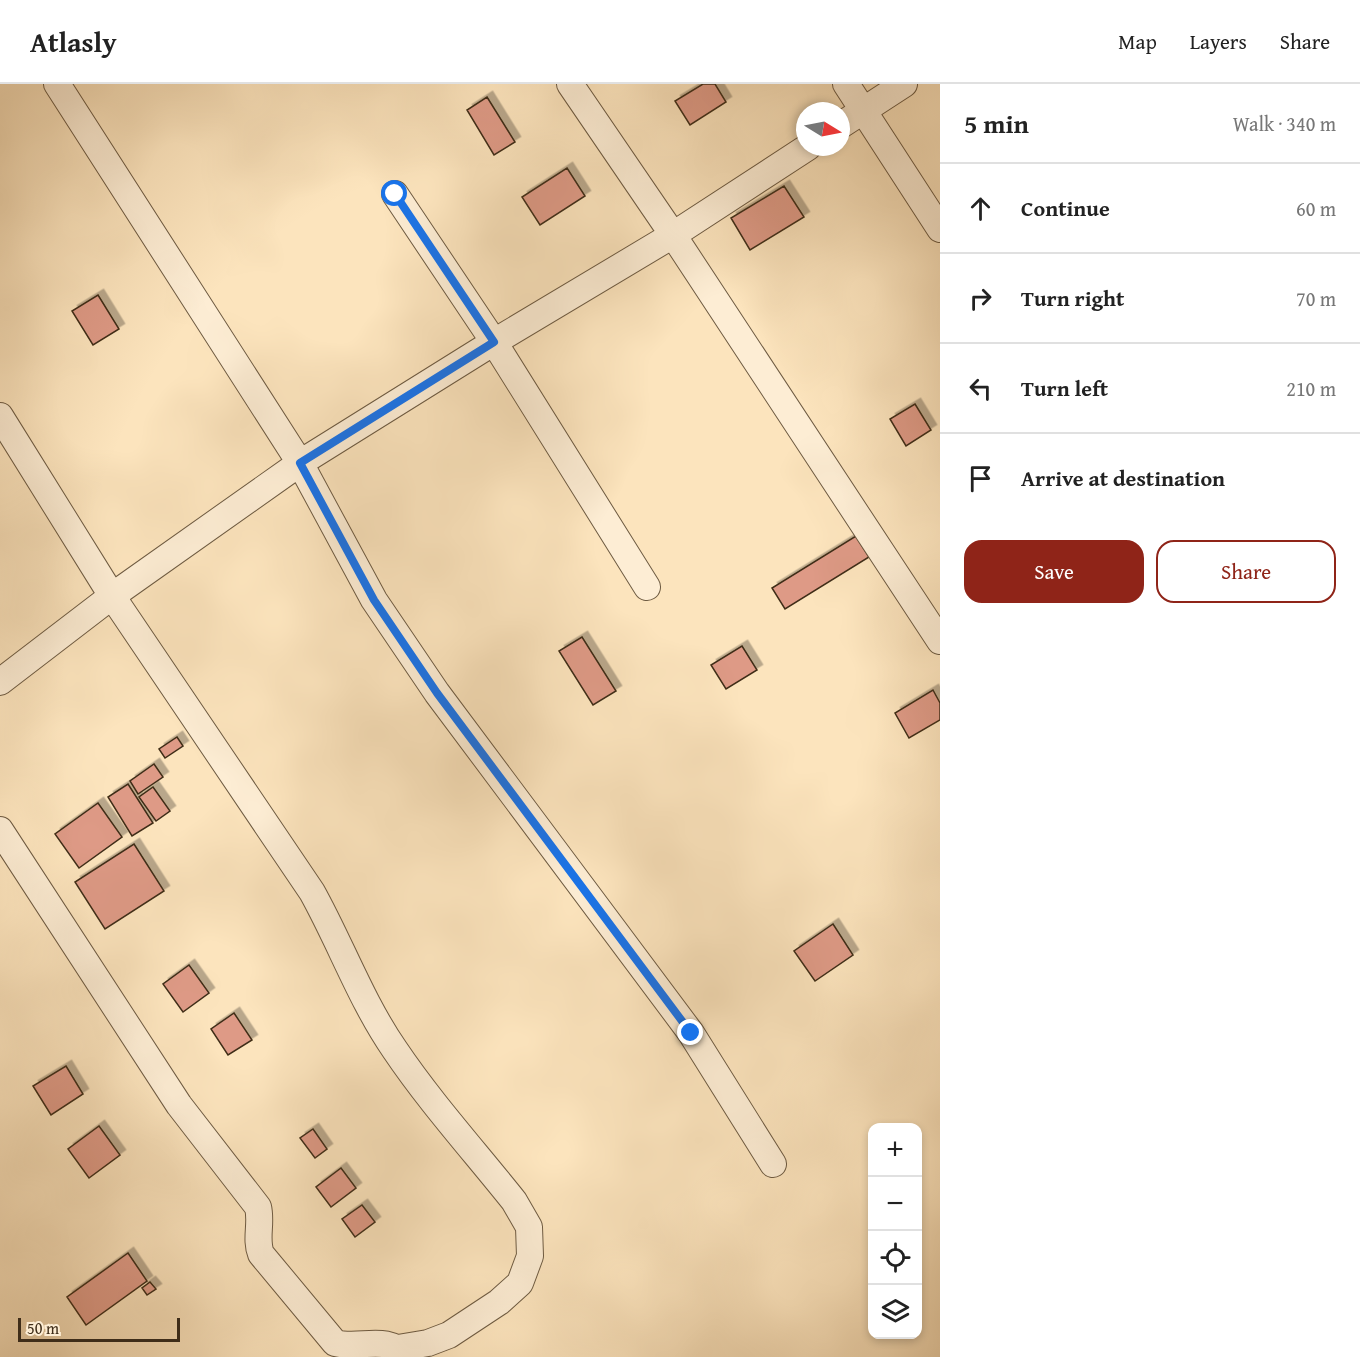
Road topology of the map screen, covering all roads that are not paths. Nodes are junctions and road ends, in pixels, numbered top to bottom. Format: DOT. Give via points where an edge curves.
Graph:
graph roads {
  1 [pos="57,84"];
  2 [pos="570,84"];
  3 [pos="846,84"];
  4 [pos="904,84"];
  5 [pos="863,111"];
  6 [pos="850,119"];
  7 [pos="796,155"];
  8 [pos="395,194"];
  9 [pos="940,229"];
  10 [pos="673,235"];
  11 [pos="494,342"];
  12 [pos="0,416"];
  13 [pos="300,463"];
  14 [pos="647,587"];
  15 [pos="112,596"];
  16 [pos="940,641"];
  17 [pos="0,682"];
  18 [pos="0,830"];
  19 [pos="773,1164"];
  20 [pos="402,1352"];
  1 -- 13 [label="street"];
  2 -- 10 [label="street"];
  3 -- 5 [label="street"];
  4 -- 5 [label="street"];
  5 -- 6 [label="street"];
  5 -- 9 [label="street"];
  7 -- 10 [label="street"];
  8 -- 11 [label="street"];
  10 -- 11 [label="street"];
  10 -- 16 [label="street"];
  11 -- 13 [label="street"];
  11 -- 14 [label="street"];
  12 -- 15 [label="street"];
  13 -- 15 [label="street"];
  13 -- 19 [label="street" via="374,600 444,703 691,1033"];
  15 -- 17 [label="street"];
  15 -- 20 [label="street" via="312,892 395,1050 514,1201 529,1227 530,1256 520,1283 449,1335"];
  18 -- 20 [label="street" via="180,1105 258,1207 261,1220 257,1244 261,1254 336,1343 345,1346 370,1341"];
}
